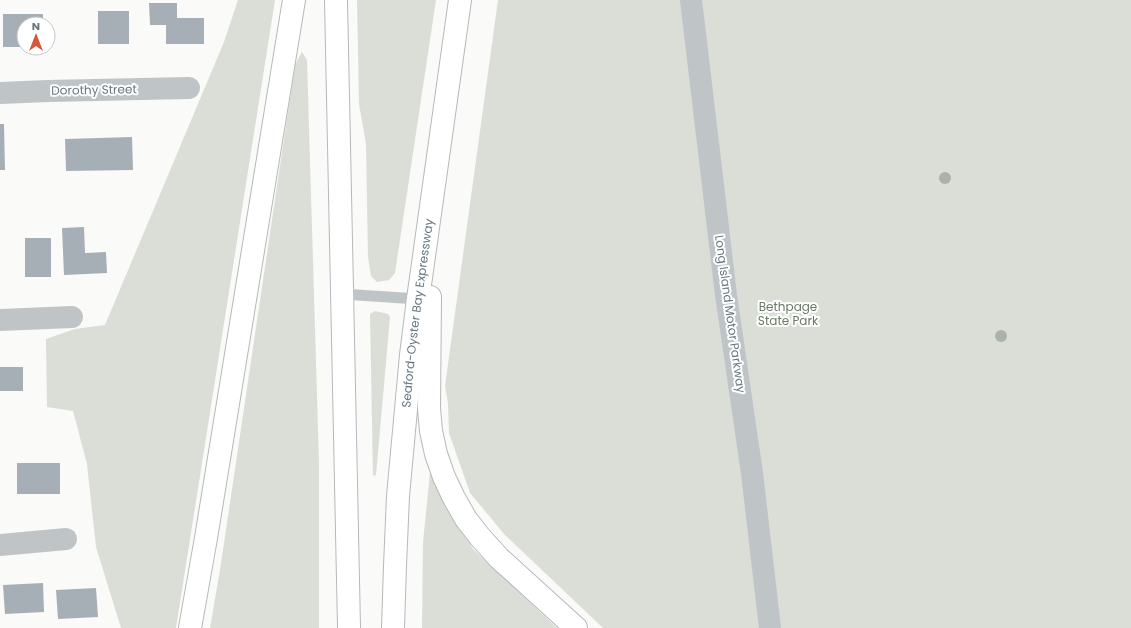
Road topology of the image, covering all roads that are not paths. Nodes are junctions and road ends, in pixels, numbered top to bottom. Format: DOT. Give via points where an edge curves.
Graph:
graph roads {
  1 [pos="294,0"];
  2 [pos="336,0"];
  3 [pos="460,0"];
  4 [pos="691,0"];
  5 [pos="189,88"];
  6 [pos="0,93"];
  7 [pos="431,211"];
  8 [pos="342,294"];
  9 [pos="418,299"];
  10 [pos="72,317"];
  11 [pos="0,320"];
  12 [pos="66,539"];
  13 [pos="0,545"];
  14 [pos="190,628"];
  15 [pos="349,628"];
  16 [pos="394,628"];
  17 [pos="576,628"];
  18 [pos="770,628"];
  1 -- 14 [label="highway"];
  2 -- 8 [label="highway"];
  3 -- 7 [label="highway, Seaford-Oyster Bay Expressway"];
  4 -- 18 [label="street, Long Island Motor Parkway" via="726,295 752,472"];
  5 -- 6 [label="street, Dorothy Street"];
  7 -- 9 [label="highway, Seaford-Oyster Bay Expressway"];
  7 -- 17 [label="highway" via="429,408 436,454 454,498 480,537 499,558"];
  8 -- 9 [label="lane"];
  8 -- 15 [label="highway"];
  9 -- 16 [label="highway, Seaford-Oyster Bay Expressway" via="398,496"];
  10 -- 11 [label="street"];
  12 -- 13 [label="street"];
}
